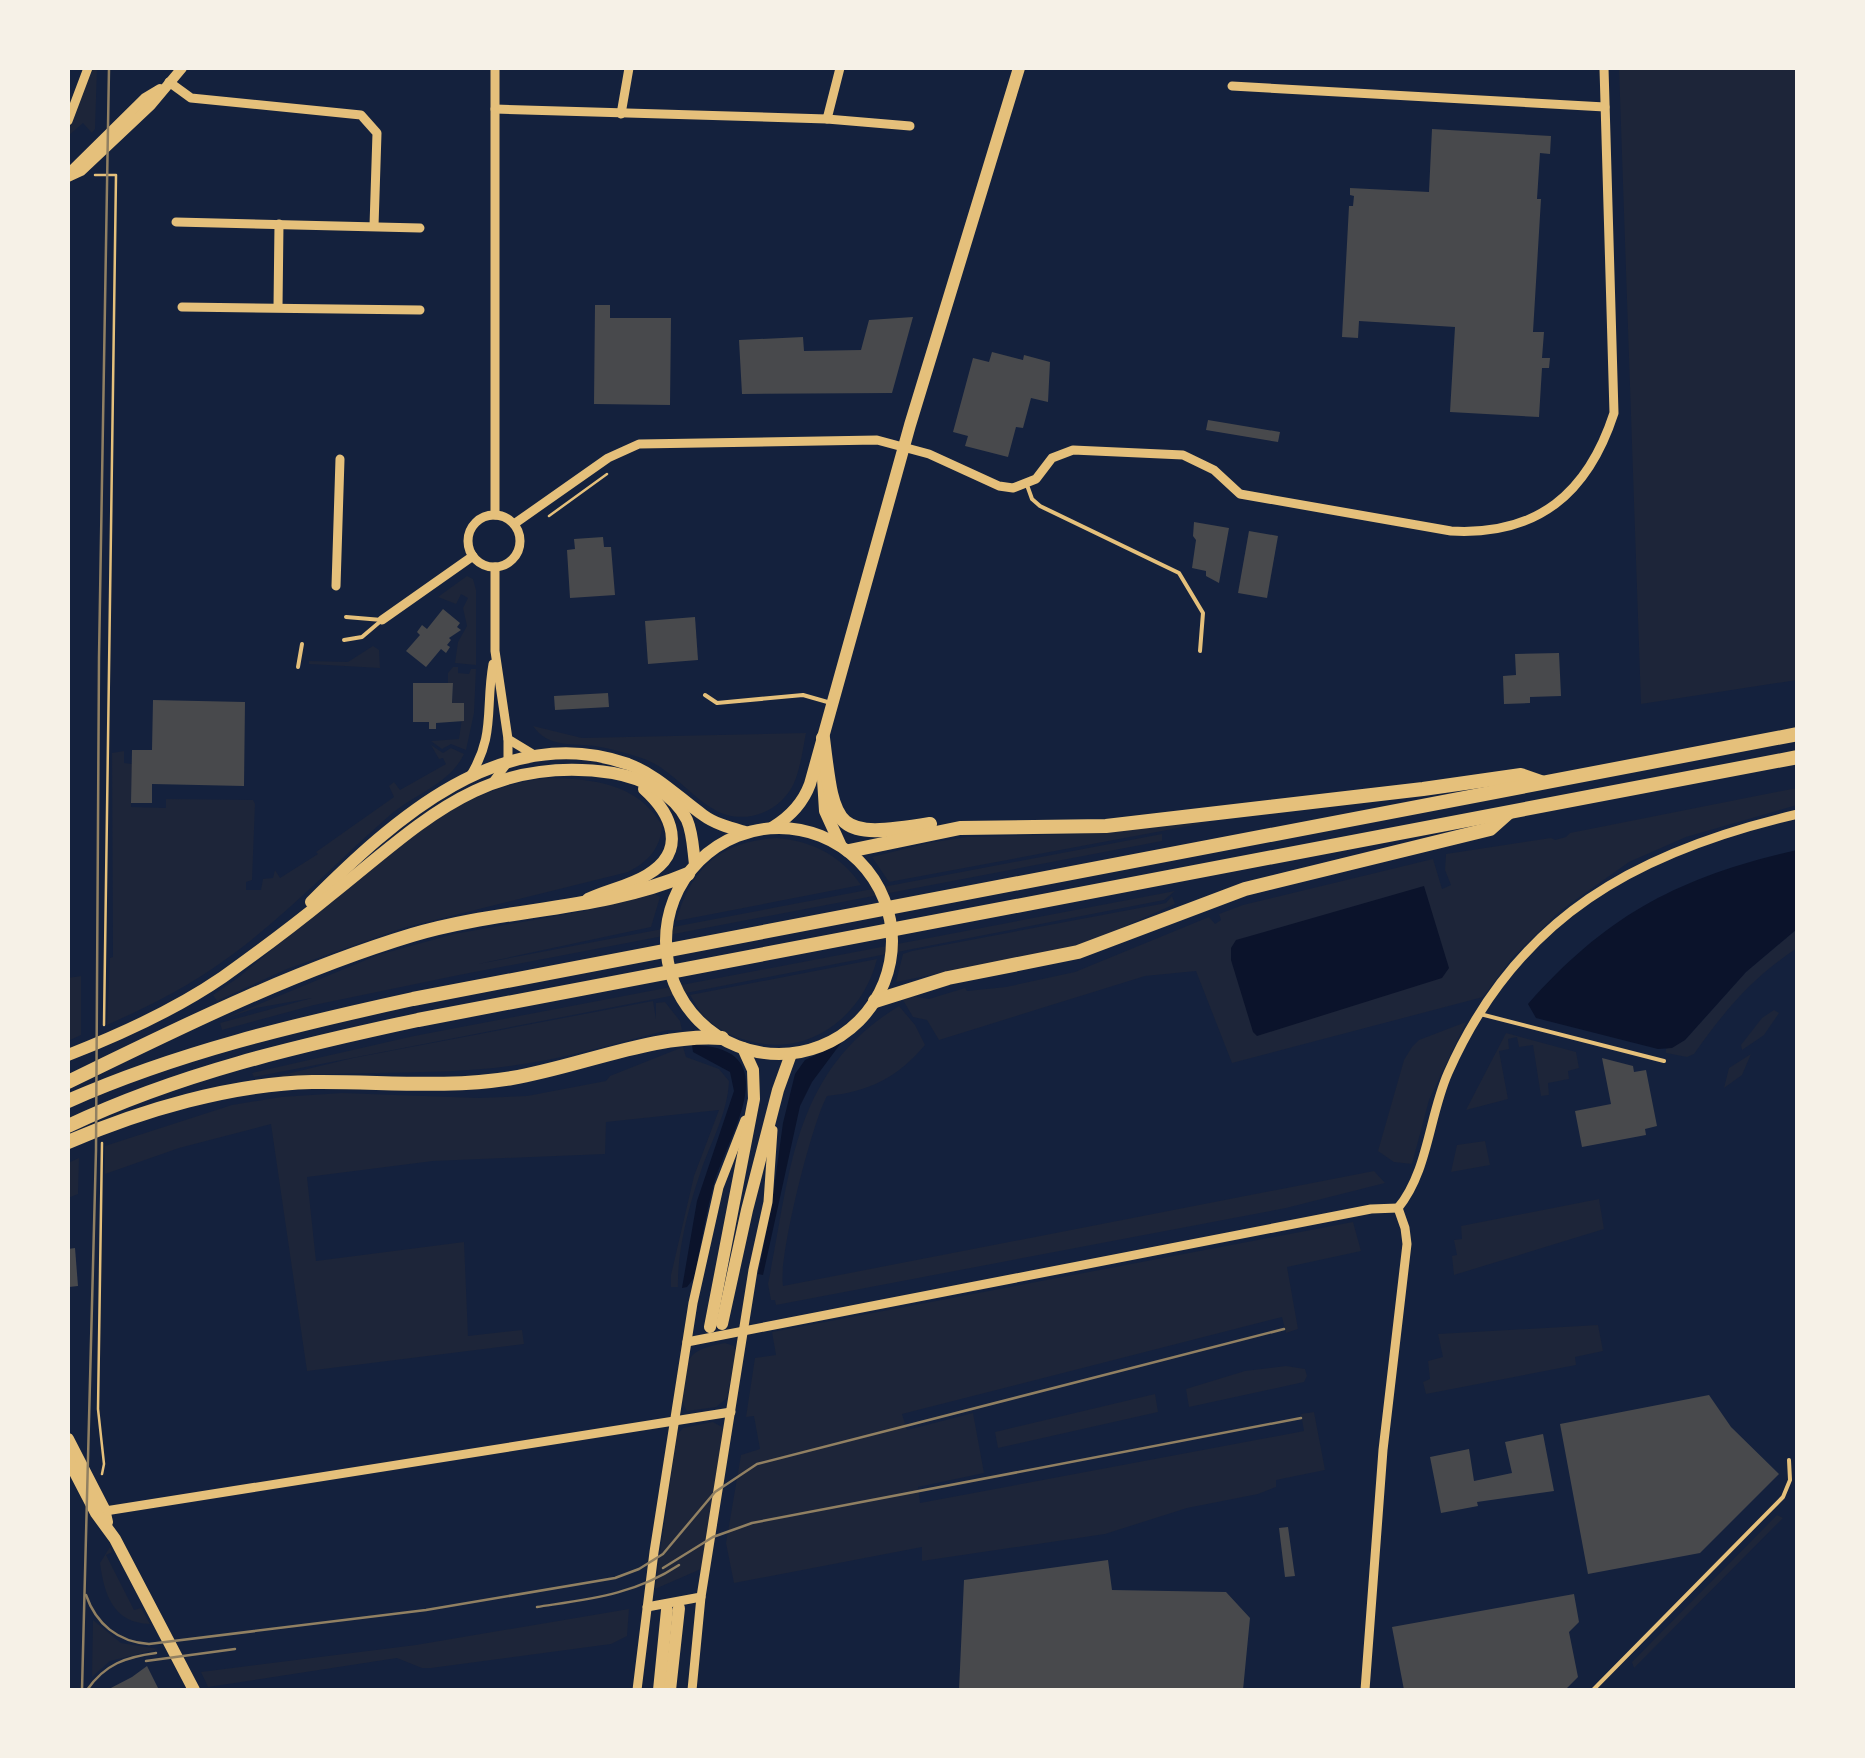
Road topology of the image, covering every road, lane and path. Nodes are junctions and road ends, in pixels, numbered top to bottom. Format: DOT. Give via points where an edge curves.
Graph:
graph roads {
  1 [pos="88,68"];
  2 [pos="182,68"];
  3 [pos="495,68"];
  4 [pos="629,68"];
  5 [pos="840,68"];
  6 [pos="1604,68"];
  7 [pos="1017,72"];
  8 [pos="169,82"];
  9 [pos="1232,86"];
  10 [pos="1605,107"];
  11 [pos="495,109"];
  12 [pos="620,114"];
  13 [pos="828,118"];
  14 [pos="68,121"];
  15 [pos="910,126"];
  16 [pos="85,175"];
  17 [pos="68,176"];
  18 [pos="176,222"];
  19 [pos="279,224"];
  20 [pos="374,226"];
  21 [pos="420,228"];
  22 [pos="182,307"];
  23 [pos="278,307"];
  24 [pos="420,310"];
  25 [pos="904,447"];
  26 [pos="340,459"];
  27 [pos="607,474"];
  28 [pos="1026,485"];
  29 [pos="534,510"];
  30 [pos="495,515"];
  31 [pos="514,524"];
  32 [pos="474,556"];
  33 [pos="494,567"];
  34 [pos="336,586"];
  35 [pos="346,617"];
  36 [pos="382,620"];
  37 [pos="344,640"];
  38 [pos="302,644"];
  39 [pos="495,651"];
  40 [pos="1200,651"];
  41 [pos="298,668"];
  42 [pos="705,695"];
  43 [pos="831,703"];
  44 [pos="1798,734"];
  45 [pos="823,738"];
  46 [pos="508,739"];
  47 [pos="485,750"];
  48 [pos="536,756"];
  49 [pos="1798,757"];
  50 [pos="500,773"];
  51 [pos="621,774"];
  52 [pos="468,778"];
  53 [pos="1544,782"];
  54 [pos="1509,812"];
  55 [pos="1798,814"];
  56 [pos="773,827"];
  57 [pos="960,828"];
  58 [pos="745,832"];
  59 [pos="845,848"];
  60 [pos="692,869"];
  61 [pos="583,902"];
  62 [pos="286,927"];
  63 [pos="875,1001"];
  64 [pos="1480,1014"];
  65 [pos="104,1024"];
  66 [pos="722,1038"];
  67 [pos="743,1048"];
  68 [pos="791,1054"];
  69 [pos="68,1055"];
  70 [pos="1664,1061"];
  71 [pos="68,1082"];
  72 [pos="754,1099"];
  73 [pos="68,1102"];
  74 [pos="774,1111"];
  75 [pos="68,1126"];
  76 [pos="68,1142"];
  77 [pos="102,1148"];
  78 [pos="1398,1208"];
  79 [pos="743,1330"];
  80 [pos="687,1342"];
  81 [pos="731,1412"];
  82 [pos="674,1422"];
  83 [pos="68,1439"];
  84 [pos="68,1460"];
  85 [pos="1789,1460"];
  86 [pos="94,1478"];
  87 [pos="100,1511"];
  88 [pos="68,1523"];
  89 [pos="701,1597"];
  90 [pos="647,1607"];
  91 [pos="68,1620"];
  92 [pos="194,1690"];
  93 [pos="637,1690"];
  94 [pos="658,1690"];
  95 [pos="670,1690"];
  96 [pos="692,1690"];
  97 [pos="1365,1690"];
  98 [pos="1593,1690"];
  1 -- 14 [label="street"];
  2 -- 8 [label="street"];
  3 -- 11 [label="street"];
  4 -- 12 [label="street"];
  5 -- 13 [label="street"];
  6 -- 10 [label="street"];
  7 -- 25 [label="main road"];
  8 -- 17 [label="street"];
  8 -- 20 [label="street" via="191,98 361,115 377,133"];
  9 -- 10 [label="street"];
  10 -- 28 [label="street" via="1614,413 1602,449 1565,498 1531,519 1484,533 1240,494 1214,470 1183,456 1073,450 1052,458"];
  11 -- 12 [label="street"];
  11 -- 30 [label="street"];
  12 -- 13 [label="street"];
  13 -- 15 [label="street"];
  16 -- 65 [label="path" via="116,174"];
  18 -- 19 [label="street"];
  19 -- 20 [label="street"];
  19 -- 23 [label="street"];
  20 -- 21 [label="street"];
  22 -- 23 [label="street"];
  23 -- 24 [label="street"];
  25 -- 28 [label="street" via="998,486"];
  25 -- 29 [label="street" via="878,440 639,444"];
  25 -- 43 [label="main road"];
  26 -- 34 [label="street"];
  27 -- 29 [label="path" via="551,516"];
  28 -- 40 [label="lane" via="1040,506 1179,573 1203,613"];
  29 -- 31 [label="street"];
  30 -- 31 [label="street"];
  30 -- 32 [label="street" via="470,532"];
  31 -- 33 [label="street" via="519,548"];
  32 -- 33 [label="street"];
  32 -- 36 [label="street"];
  33 -- 39 [label="street"];
  35 -- 36 [label="lane"];
  36 -- 37 [label="lane" via="362,637"];
  38 -- 41 [label="lane"];
  39 -- 46 [label="street"];
  39 -- 47 [label="street"];
  42 -- 43 [label="lane" via="717,702 803,695"];
  43 -- 45 [label="main road"];
  44 -- 53 [label="highway"];
  45 -- 56 [label="main road" via="804,800"];
  45 -- 57 [label="highway" via="830,799 847,824 868,832 931,824"];
  45 -- 59 [label="main road" via="824,811"];
  46 -- 48 [label="street"];
  46 -- 50 [label="street"];
  47 -- 50 [label="street"];
  47 -- 52 [label="street"];
  48 -- 50 [label="main road"];
  48 -- 58 [label="main road" via="595,756 629,765 660,780 706,818"];
  49 -- 54 [label="highway"];
  50 -- 51 [label="main road"];
  50 -- 52 [label="main road"];
  50 -- 62 [label="main road" via="439,808"];
  51 -- 60 [label="main road" via="652,785 681,809"];
  51 -- 61 [label="main road" via="667,813 672,841 644,878"];
  52 -- 62 [label="main road" via="414,808"];
  53 -- 57 [label="highway" via="1521,775 1106,826"];
  53 -- 73 [label="highway" via="413,998 226,1042"];
  54 -- 63 [label="highway" via="1490,829 1245,889 1078,952 948,978"];
  54 -- 75 [label="highway" via="288,1048 139,1094"];
  55 -- 64 [label="street" via="1688,844 1603,888 1538,942"];
  56 -- 58 [label="main road"];
  56 -- 59 [label="main road" via="797,828"];
  57 -- 59 [label="highway"];
  58 -- 60 [label="main road"];
  59 -- 63 [label="main road" via="877,883 892,928 891,960"];
  60 -- 61 [label="highway" via="634,892"];
  60 -- 66 [label="main road" via="667,923 670,969 681,997"];
  61 -- 71 [label="highway" via="380,946 312,970"];
  62 -- 69 [label="main road" via="163,1013"];
  63 -- 68 [label="main road" via="839,1037"];
  64 -- 70 [label="lane"];
  64 -- 78 [label="street" via="1439,1093 1418,1177"];
  66 -- 67 [label="main road"];
  66 -- 76 [label="highway" via="678,1039 512,1078 309,1082 240,1091 171,1106"];
  67 -- 68 [label="main road"];
  67 -- 72 [label="main road" via="754,1070"];
  68 -- 74 [label="main road"];
  72 -- 74 [label="main road" via="716,1326"];
  72 -- 80 [label="street" via="718,1187"];
  74 -- 79 [label="street" via="768,1202"];
  77 -- 86 [label="path" via="98,1410 104,1464"];
  78 -- 79 [label="street"];
  78 -- 97 [label="street" via="1407,1244"];
  79 -- 80 [label="street"];
  79 -- 81 [label="street"];
  80 -- 82 [label="street"];
  81 -- 82 [label="street"];
  81 -- 89 [label="street"];
  82 -- 87 [label="street"];
  82 -- 90 [label="street"];
  83 -- 87 [label="main road"];
  84 -- 87 [label="main road"];
  85 -- 98 [label="lane" via="1783,1497"];
  87 -- 92 [label="main road"];
  88 -- 91 [label="path"];
  89 -- 90 [label="street"];
  89 -- 96 [label="street"];
  90 -- 93 [label="street"];
  94 -- 95 [label="main road" via="673,1609"];
}
